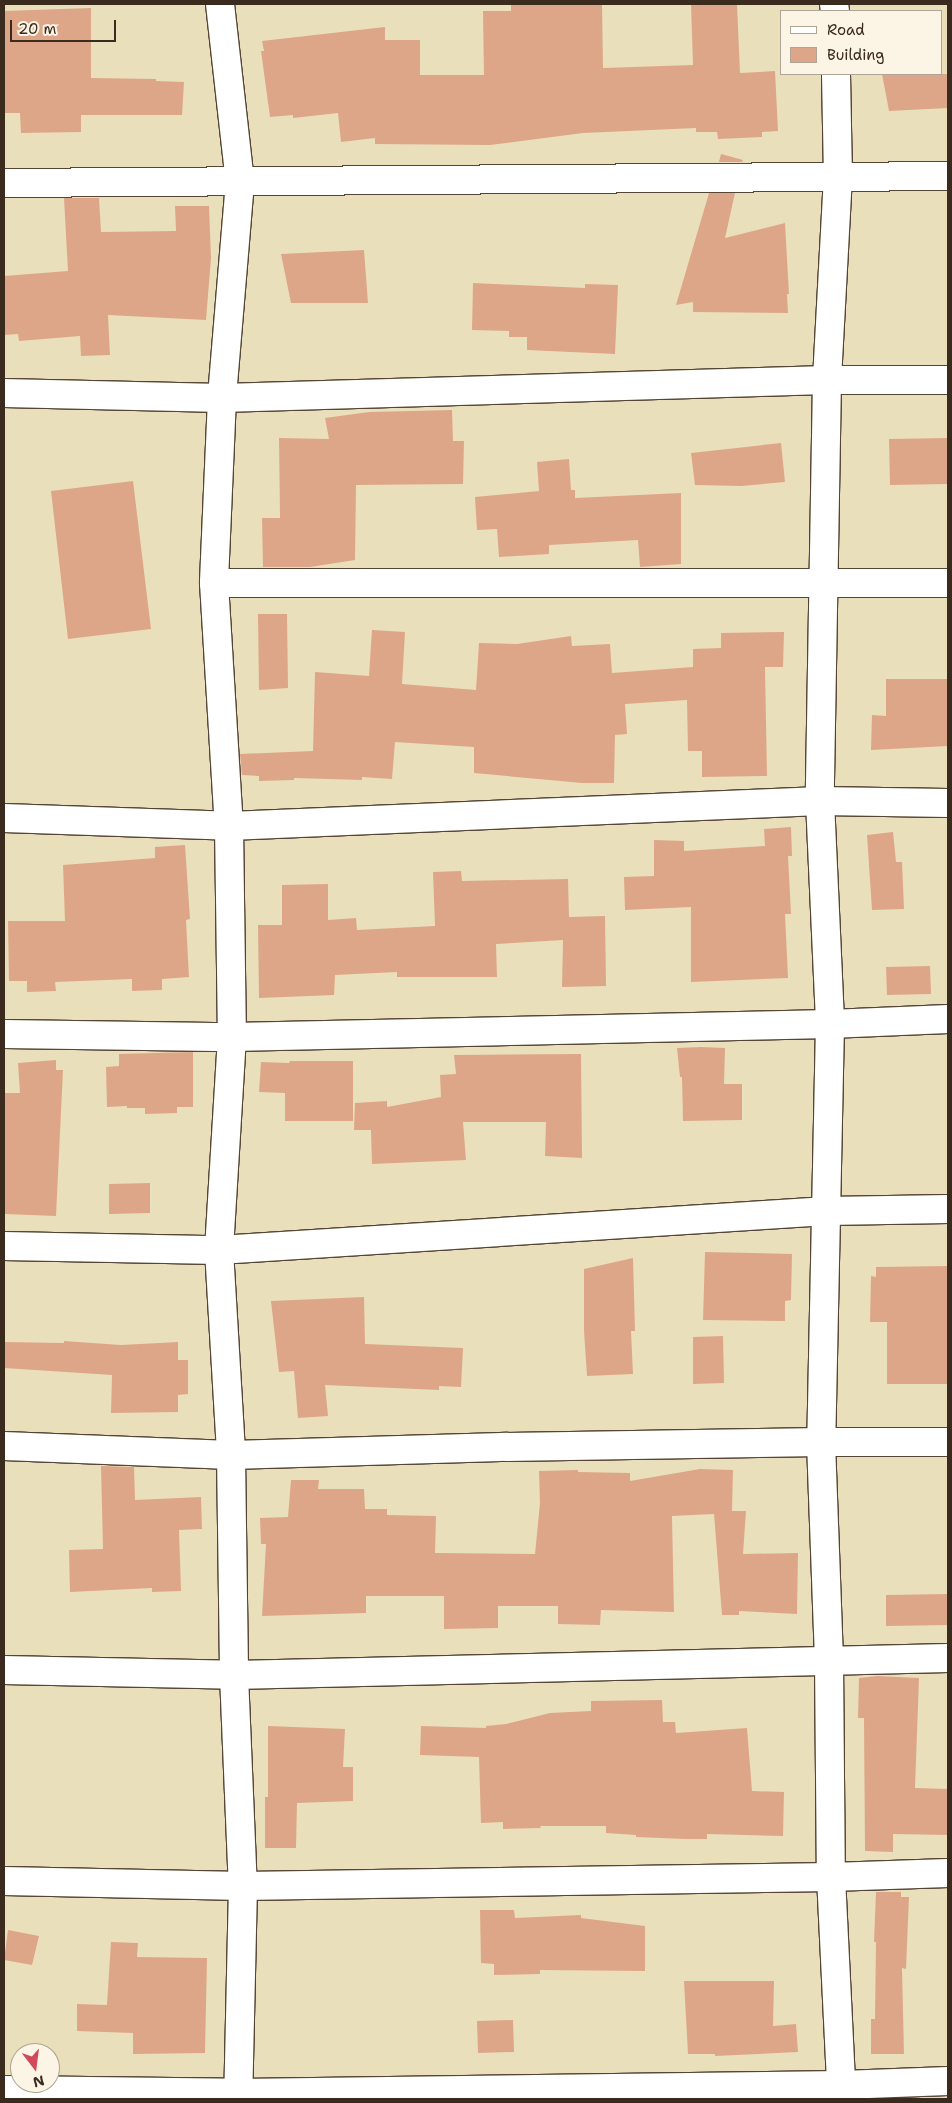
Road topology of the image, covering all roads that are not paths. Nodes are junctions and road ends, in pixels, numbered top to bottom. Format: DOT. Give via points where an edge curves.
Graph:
graph roads {
  1 [pos="220,4"];
  2 [pos="836,75"];
  3 [pos="838,176"];
  4 [pos="948,176"];
  5 [pos="240,182"];
  6 [pos="4,183"];
  7 [pos="827,380"];
  8 [pos="948,380"];
  9 [pos="4,392"];
  10 [pos="222,398"];
  11 [pos="214,583"];
  12 [pos="825,583"];
  13 [pos="948,583"];
  14 [pos="820,802"];
  15 [pos="948,804"];
  16 [pos="4,818"];
  17 [pos="230,826"];
  18 [pos="948,1019"];
  19 [pos="830,1024"];
  20 [pos="4,1034"];
  21 [pos="232,1037"];
  22 [pos="948,1210"];
  23 [pos="827,1211"];
  24 [pos="4,1246"];
  25 [pos="220,1250"];
  26 [pos="820,1442"];
  27 [pos="948,1442"];
  28 [pos="4,1446"];
  29 [pos="231,1455"];
  30 [pos="948,1658"];
  31 [pos="829,1661"];
  32 [pos="4,1670"];
  33 [pos="234,1675"];
  34 [pos="948,1873"];
  35 [pos="831,1877"];
  36 [pos="4,1881"];
  37 [pos="243,1886"];
  38 [pos="948,2081"];
  39 [pos="4,2090"];
  40 [pos="842,2092"];
  41 [pos="238,2096"];
  1 -- 5 [label="street"];
  2 -- 3 [label="street"];
  3 -- 4 [label="street"];
  3 -- 5 [label="street"];
  3 -- 7 [label="street"];
  5 -- 6 [label="street"];
  5 -- 10 [label="street"];
  7 -- 8 [label="street"];
  7 -- 10 [label="street"];
  7 -- 12 [label="street"];
  9 -- 10 [label="street"];
  10 -- 11 [label="street"];
  11 -- 12 [label="street"];
  11 -- 17 [label="street"];
  12 -- 13 [label="street"];
  12 -- 14 [label="street"];
  14 -- 15 [label="street"];
  14 -- 17 [label="street"];
  14 -- 19 [label="street"];
  16 -- 17 [label="street"];
  17 -- 21 [label="street"];
  18 -- 19 [label="street"];
  19 -- 21 [label="street"];
  19 -- 23 [label="street"];
  20 -- 21 [label="street"];
  21 -- 25 [label="street"];
  22 -- 23 [label="street"];
  23 -- 25 [label="street"];
  23 -- 26 [label="street"];
  24 -- 25 [label="street"];
  25 -- 29 [label="street"];
  26 -- 27 [label="street"];
  26 -- 29 [label="street"];
  26 -- 31 [label="street"];
  28 -- 29 [label="street"];
  29 -- 33 [label="street"];
  30 -- 31 [label="street"];
  31 -- 33 [label="street"];
  31 -- 35 [label="street"];
  32 -- 33 [label="street"];
  33 -- 37 [label="street"];
  34 -- 35 [label="street"];
  35 -- 37 [label="street"];
  35 -- 40 [label="street"];
  36 -- 37 [label="street"];
  37 -- 41 [label="street"];
  38 -- 40 [label="street"];
  39 -- 41 [label="street"];
  40 -- 41 [label="street"];
}
